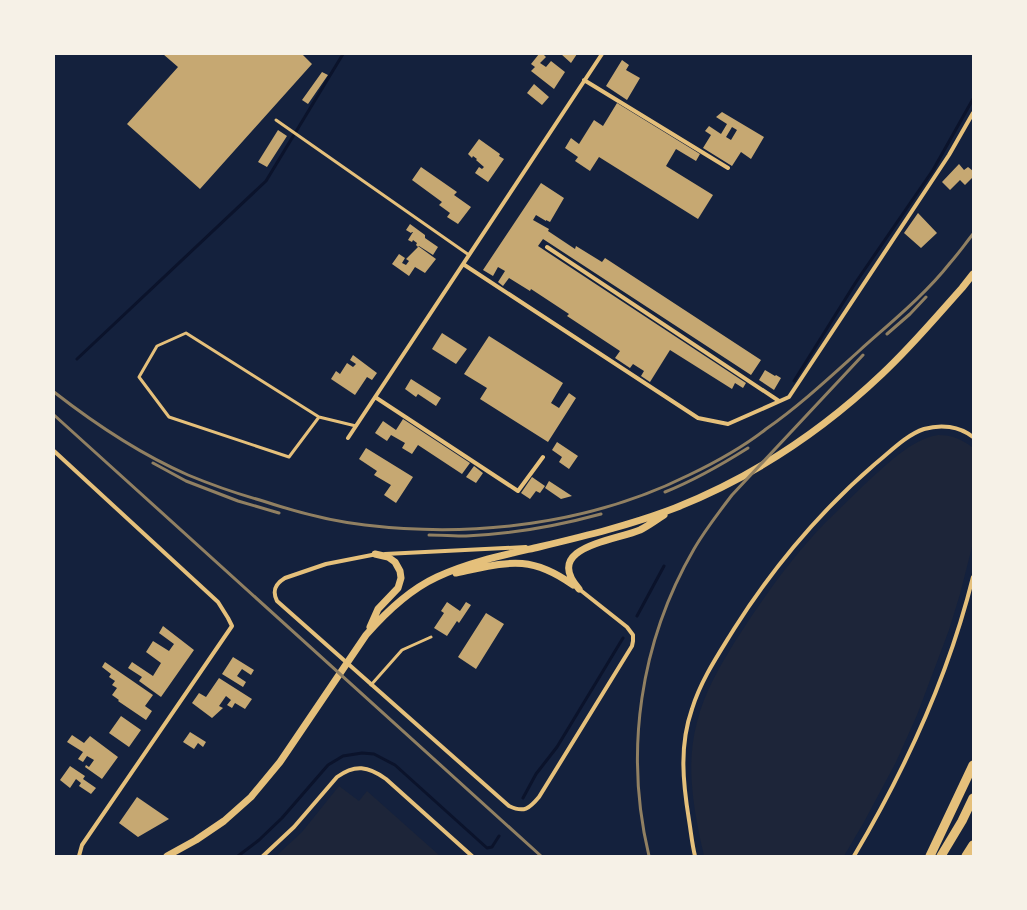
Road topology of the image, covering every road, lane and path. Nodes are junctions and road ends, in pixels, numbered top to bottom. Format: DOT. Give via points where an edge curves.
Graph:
graph roads {
  1 [pos="602,54"];
  2 [pos="584,80"];
  3 [pos="973,114"];
  4 [pos="276,120"];
  5 [pos="728,168"];
  6 [pos="547,247"];
  7 [pos="469,255"];
  8 [pos="463,264"];
  9 [pos="973,274"];
  10 [pos="973,279"];
  11 [pos="962,288"];
  12 [pos="375,397"];
  13 [pos="780,402"];
  14 [pos="319,416"];
  15 [pos="356,426"];
  16 [pos="973,437"];
  17 [pos="348,438"];
  18 [pos="54,451"];
  19 [pos="543,457"];
  20 [pos="676,507"];
  21 [pos="539,547"];
  22 [pos="375,554"];
  23 [pos="436,577"];
  24 [pos="973,577"];
  25 [pos="579,589"];
  26 [pos="366,635"];
  27 [pos="431,637"];
  28 [pos="371,685"];
  29 [pos="973,765"];
  30 [pos="973,798"];
  31 [pos="973,845"];
  32 [pos="79,856"];
  33 [pos="167,856"];
  34 [pos="263,856"];
  35 [pos="472,856"];
  36 [pos="695,856"];
  37 [pos="854,856"];
  38 [pos="930,856"];
  39 [pos="941,856"];
  40 [pos="966,856"];
  1 -- 2 [label="street"];
  2 -- 5 [label="street"];
  2 -- 7 [label="street"];
  3 -- 13 [label="street" via="949,155 799,383 789,397"];
  4 -- 7 [label="lane"];
  6 -- 13 [label="street"];
  7 -- 8 [label="street"];
  8 -- 12 [label="street"];
  8 -- 13 [label="street" via="698,418 728,424"];
  9 -- 11 [label="street"];
  10 -- 11 [label="street"];
  11 -- 20 [label="street" via="911,345 859,396 830,419 782,453 730,483"];
  12 -- 15 [label="street"];
  12 -- 19 [label="street" via="518,492"];
  14 -- 14 [label="lane" via="289,457 169,417 138,377 157,346 186,333"];
  14 -- 15 [label="lane"];
  15 -- 17 [label="street"];
  16 -- 36 [label="street" via="947,426 936,426 914,434 864,474 824,512 782,560 752,601 706,675 687,728 683,747 684,790"];
  18 -- 32 [label="street" via="218,602 232,626 82,845"];
  20 -- 21 [label="street" via="621,526"];
  20 -- 25 [label="street" via="640,529 584,548 575,554 569,562 568,571"];
  21 -- 22 [label="street"];
  21 -- 23 [label="street" via="488,559"];
  22 -- 26 [label="street" via="388,557 395,562 401,578 398,588 378,609"];
  22 -- 28 [label="street" via="307,570 280,581 274,591 277,601 282,606"];
  23 -- 25 [label="street" via="496,565 521,563 554,572"];
  23 -- 26 [label="street" via="401,599"];
  24 -- 37 [label="street" via="956,635 918,735"];
  25 -- 28 [label="street" via="627,627 633,635 632,646 539,797 527,809 509,806"];
  26 -- 33 [label="street" via="280,762 251,796 224,821"];
  27 -- 28 [label="lane" via="402,650"];
  29 -- 38 [label="highway"];
  30 -- 39 [label="highway"];
  31 -- 40 [label="highway"];
  34 -- 35 [label="street" via="294,828 337,777 359,768 373,770 386,779"];
}
